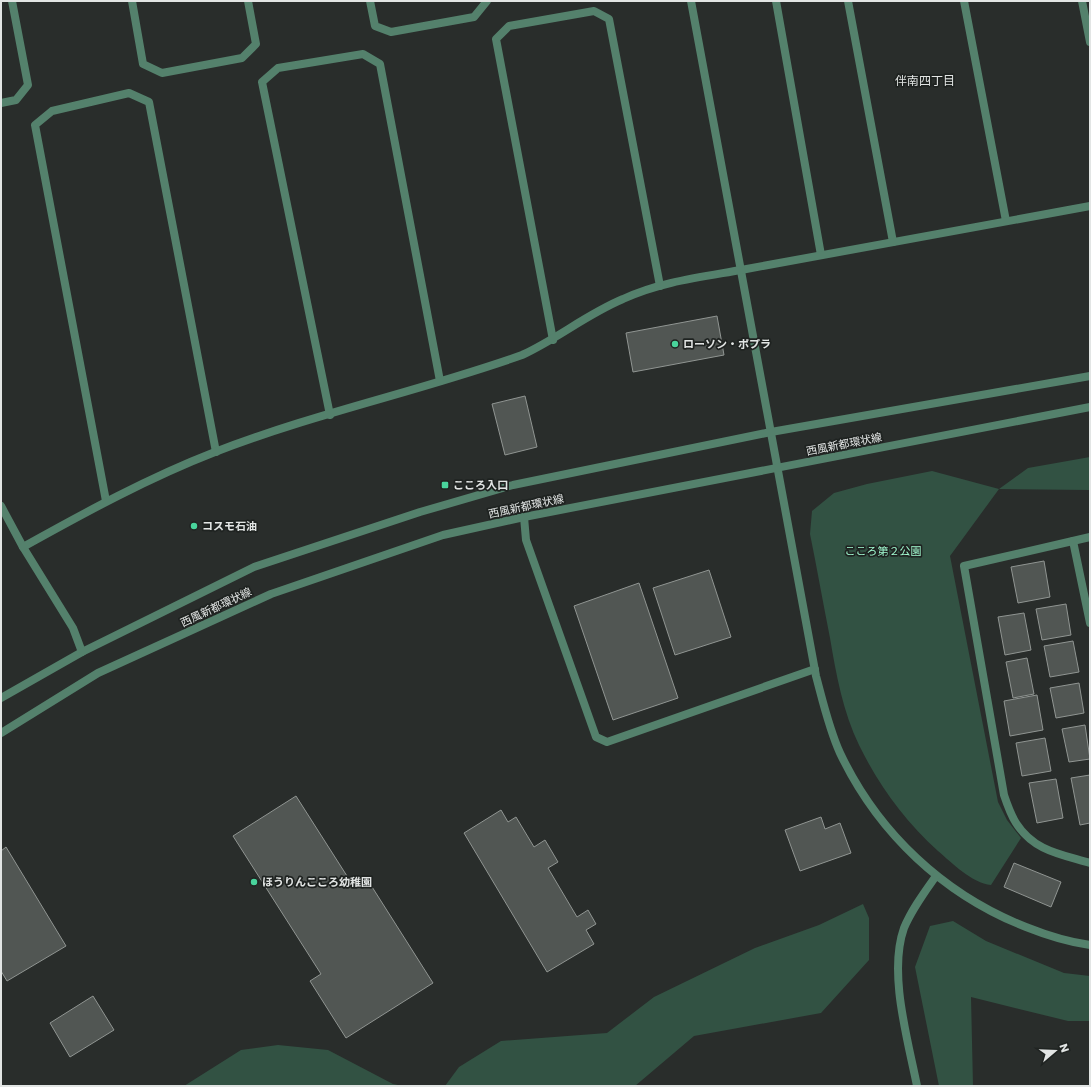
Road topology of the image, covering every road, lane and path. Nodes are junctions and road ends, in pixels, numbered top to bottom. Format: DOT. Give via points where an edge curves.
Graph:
graph roads {
  1 [pos="12,1"];
  2 [pos="132,1"];
  3 [pos="248,1"];
  4 [pos="370,1"];
  5 [pos="487,1"];
  6 [pos="691,1"];
  7 [pos="776,1"];
  8 [pos="848,1"];
  9 [pos="964,1"];
  10 [pos="1082,1"];
  11 [pos="1090,42"];
  12 [pos="1,103"];
  13 [pos="1090,206"];
  14 [pos="1006,221"];
  15 [pos="893,242"];
  16 [pos="821,255"];
  17 [pos="741,270"];
  18 [pos="660,286"];
  19 [pos="552,340"];
  20 [pos="1090,376"];
  21 [pos="440,381"];
  22 [pos="1090,407"];
  23 [pos="330,415"];
  24 [pos="771,432"];
  25 [pos="216,452"];
  26 [pos="777,468"];
  27 [pos="106,501"];
  28 [pos="1,506"];
  29 [pos="524,517"];
  30 [pos="1090,537"];
  31 [pos="1073,541"];
  32 [pos="22,547"];
  33 [pos="1090,623"];
  34 [pos="82,652"];
  35 [pos="815,669"];
  36 [pos="1,698"];
  37 [pos="1,733"];
  38 [pos="1090,863"];
  39 [pos="936,876"];
  40 [pos="1090,945"];
  41 [pos="917,1086"];
  1 -- 12 [label="street" via="28,85 16,100"];
  2 -- 3 [label="street" via="143,64 162,73 242,58 256,44"];
  4 -- 5 [label="street" via="375,26 391,32 474,17"];
  6 -- 17 [label="street"];
  7 -- 16 [label="street"];
  8 -- 15 [label="street"];
  9 -- 14 [label="street"];
  10 -- 11 [label="street"];
  13 -- 14 [label="street"];
  14 -- 15 [label="street"];
  15 -- 16 [label="street"];
  16 -- 17 [label="street"];
  17 -- 18 [label="street"];
  17 -- 24 [label="street"];
  18 -- 19 [label="street" via="622,299"];
  18 -- 19 [label="street" via="609,19 594,11 509,26 496,39"];
  19 -- 21 [label="street" via="522,355"];
  20 -- 24 [label="street, 西風新都環状線"];
  21 -- 23 [label="street"];
  21 -- 23 [label="street" via="380,64 363,54 278,68 262,82"];
  22 -- 26 [label="street, 西風新都環状線"];
  23 -- 25 [label="street"];
  24 -- 26 [label="street"];
  24 -- 34 [label="street, 西風新都環状線" via="513,485 420,512 254,567"];
  25 -- 27 [label="street"];
  25 -- 27 [label="street" via="149,102 129,93 52,111 35,125"];
  26 -- 29 [label="street, 西風新都環状線"];
  26 -- 35 [label="street"];
  27 -- 32 [label="street"];
  28 -- 32 [label="street"];
  29 -- 35 [label="street" via="526,540 596,737 607,742"];
  29 -- 37 [label="street, 西風新都環状線" via="443,535 271,594 98,673"];
  30 -- 31 [label="street"];
  31 -- 33 [label="street"];
  31 -- 38 [label="street" via="964,566 1004,795 1016,823 1034,843"];
  32 -- 34 [label="street" via="73,628"];
  34 -- 36 [label="street, 西風新都環状線"];
  35 -- 39 [label="street" via="826,715 840,753 859,788 882,821 909,852"];
  39 -- 40 [label="street" via="972,901 1008,920 1045,934"];
  39 -- 41 [label="street" via="912,910 899,950 900,992"];
}
